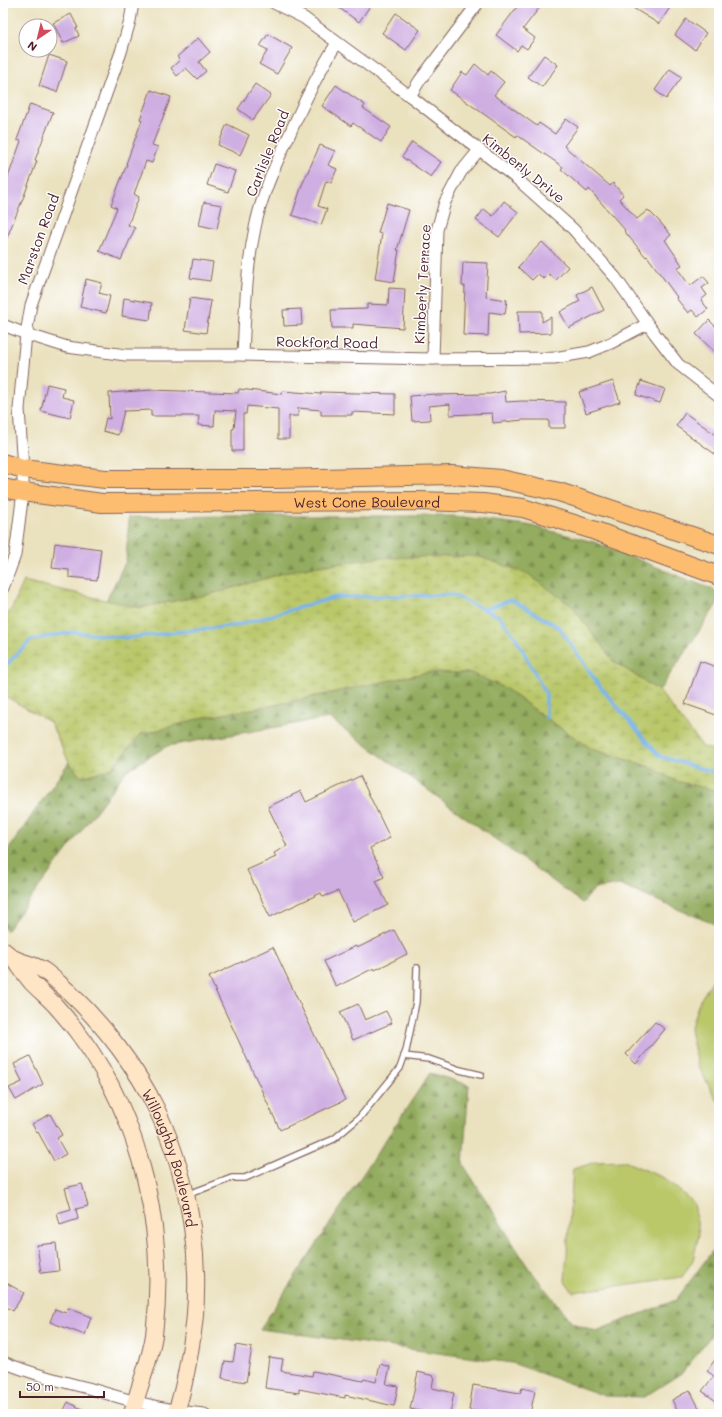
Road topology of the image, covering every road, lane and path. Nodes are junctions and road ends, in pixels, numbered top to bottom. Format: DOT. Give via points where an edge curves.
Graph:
graph roads {
  1 [pos="133,3"];
  2 [pos="274,3"];
  3 [pos="478,3"];
  4 [pos="337,43"];
  5 [pos="410,96"];
  6 [pos="479,150"];
  7 [pos="647,324"];
  8 [pos="3,325"];
  9 [pos="26,334"];
  10 [pos="243,355"];
  11 [pos="433,359"];
  12 [pos="719,396"];
  13 [pos="3,463"];
  14 [pos="23,469"];
  15 [pos="3,488"];
  16 [pos="23,492"];
  17 [pos="719,545"];
  18 [pos="719,576"];
  19 [pos="3,588"];
  20 [pos="9,955"];
  21 [pos="417,968"];
  22 [pos="404,1056"];
  23 [pos="481,1075"];
  24 [pos="186,1195"];
  25 [pos="3,1362"];
  26 [pos="134,1408"];
  27 [pos="176,1413"];
  28 [pos="204,1414"];
  1 -- 9 [label="street, Marston Road" via="121,52 31,305"];
  2 -- 4 [label="street, Kimberly Drive" via="304,18"];
  3 -- 5 [label="street"];
  4 -- 5 [label="street, Kimberly Drive"];
  4 -- 10 [label="street, Carlisle Road" via="324,62 270,177 255,227 248,268"];
  5 -- 6 [label="street, Kimberly Drive"];
  6 -- 7 [label="street, Kimberly Drive" via="574,229 615,277"];
  6 -- 11 [label="street, Kimberly Terrace" via="461,172 445,202 437,230"];
  7 -- 11 [label="street, Rockford Road" via="589,352 554,358"];
  7 -- 12 [label="street, Kimberly Drive" via="678,364"];
  8 -- 9 [label="street, Rockford Road"];
  9 -- 10 [label="street, Rockford Road" via="67,347 126,355"];
  9 -- 14 [label="street, Marston Road" via="19,409"];
  10 -- 11 [label="street, Rockford Road"];
  13 -- 14 [label="main road, West Cone Boulevard"];
  14 -- 16 [label="street, Marston Road"];
  14 -- 17 [label="main road, West Cone Boulevard" via="105,479 452,475 501,479 559,492"];
  15 -- 16 [label="main road, West Cone Boulevard"];
  16 -- 18 [label="main road, West Cone Boulevard" via="102,503 483,503 523,508"];
  16 -- 19 [label="street, Marston Road" via="15,555"];
  20 -- 24 [label="street, Willoughby Boulevard" via="43,970 68,992 123,1054 157,1110"];
  20 -- 26 [label="street, Willoughby Boulevard" via="54,1004 81,1037 97,1062 124,1113 143,1170 149,1194 156,1251 157,1307 144,1377"];
  21 -- 22 [label="lane" via="416,1002"];
  22 -- 23 [label="lane" via="429,1059"];
  22 -- 24 [label="lane" via="400,1068 360,1117 334,1139 245,1178 232,1178"];
  24 -- 27 [label="street, Willoughby Boulevard" via="193,1234 196,1301 194,1332"];
  25 -- 26 [label="street"];
  26 -- 27 [label="street"];
  27 -- 28 [label="street"];
}
